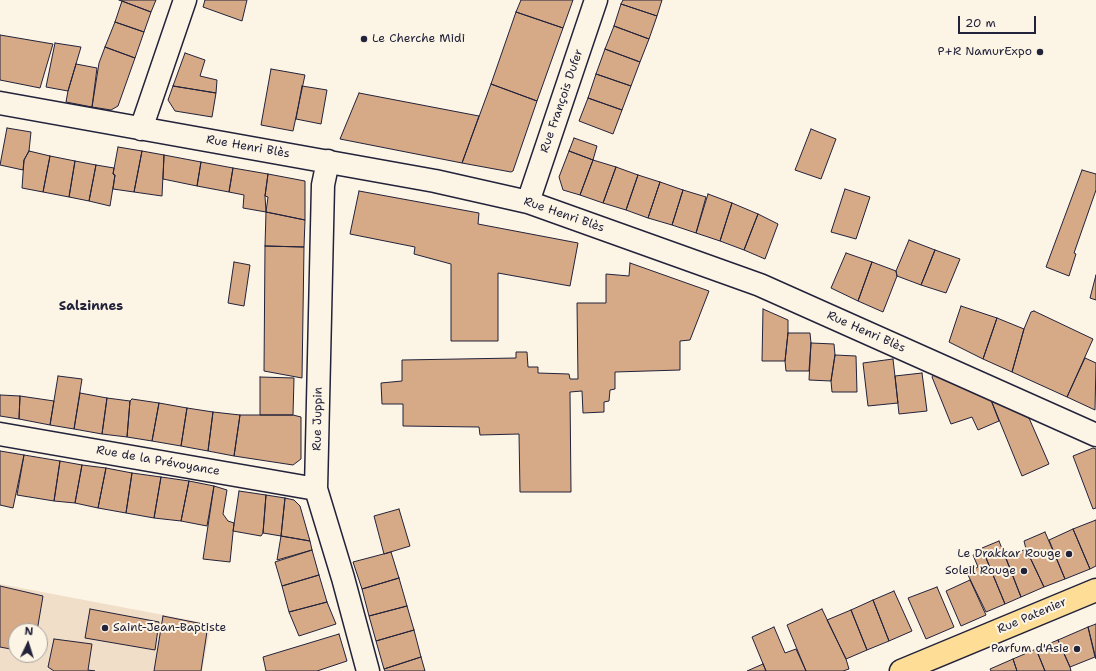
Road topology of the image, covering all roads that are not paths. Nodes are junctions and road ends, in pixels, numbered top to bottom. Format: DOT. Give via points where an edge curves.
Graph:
graph roads {
  1 [pos="185,0"];
  2 [pos="596,0"];
  3 [pos="0,103"];
  4 [pos="141,129"];
  5 [pos="328,161"];
  6 [pos="528,202"];
  7 [pos="0,434"];
  8 [pos="1096,435"];
  9 [pos="316,489"];
  10 [pos="1096,590"];
  11 [pos="368,671"];
  12 [pos="901,671"];
  1 -- 4 [label="street"];
  2 -- 6 [label="street, Rue François Dufer"];
  3 -- 4 [label="street, Rue Henri Blès"];
  4 -- 5 [label="street, Rue Henri Blès"];
  5 -- 6 [label="street, Rue Henri Blès"];
  5 -- 9 [label="street, Rue Juppin" via="323,185"];
  6 -- 8 [label="street, Rue Henri Blès" via="760,285"];
  7 -- 9 [label="street, Rue de la Prévoyance"];
  9 -- 11 [label="street, Rue Juppin"];
  10 -- 12 [label="main road, Rue Patenier"];
}
